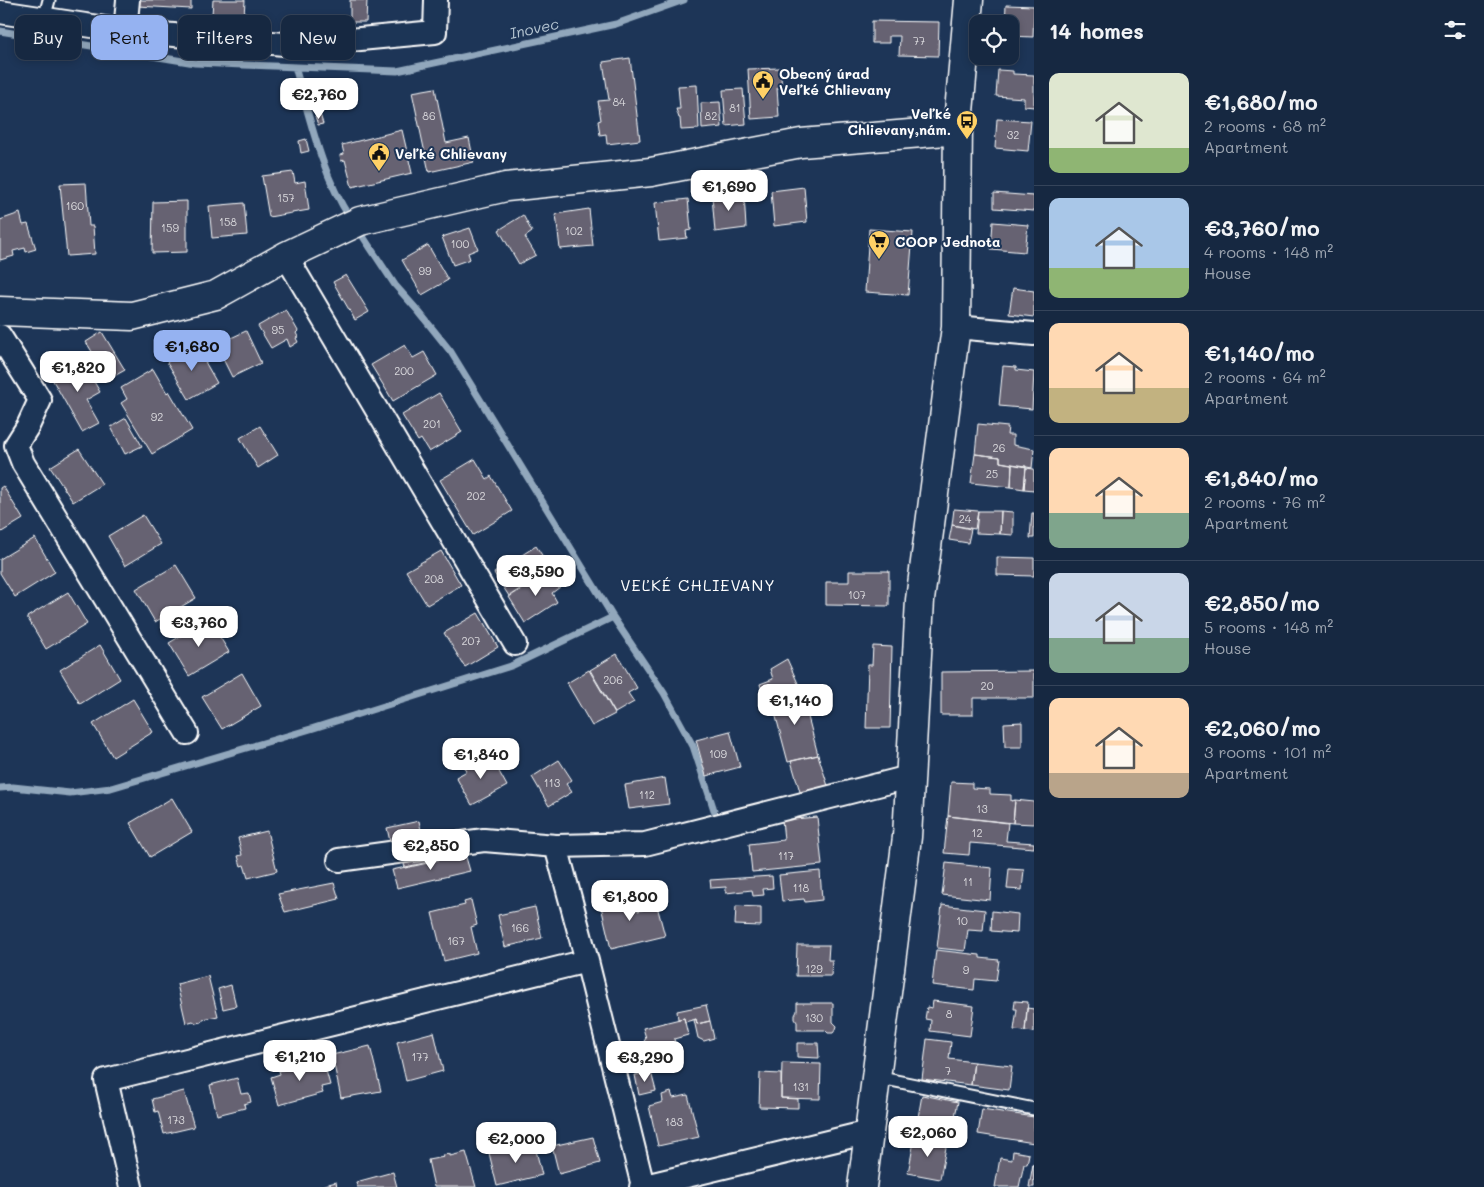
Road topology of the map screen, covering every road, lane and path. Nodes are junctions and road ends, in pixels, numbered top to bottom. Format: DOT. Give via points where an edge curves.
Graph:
graph roads {
  1 [pos="128,0"];
  2 [pos="436,0"];
  3 [pos="969,0"];
  4 [pos="46,10"];
  5 [pos="0,12"];
  6 [pos="127,15"];
  7 [pos="91,22"];
  8 [pos="168,35"];
  9 [pos="958,130"];
  10 [pos="286,256"];
  11 [pos="0,311"];
  12 [pos="956,327"];
  13 [pos="1034,334"];
  14 [pos="0,336"];
  15 [pos="515,644"];
  16 [pos="187,733"];
  17 [pos="909,777"];
  18 [pos="556,846"];
  19 [pos="338,860"];
  20 [pos="587,961"];
  21 [pos="876,1077"];
  22 [pos="1034,1108"];
  23 [pos="869,1132"];
  24 [pos="131,1187"];
  25 [pos="642,1187"];
  26 [pos="862,1187"];
  1 -- 6 [label="street"];
  2 -- 8 [label="street" via="435,32 296,45"];
  3 -- 9 [label="street"];
  4 -- 5 [label="street"];
  4 -- 7 [label="street"];
  9 -- 10 [label="street" via="801,143 651,172 506,187 354,224"];
  9 -- 12 [label="street"];
  10 -- 11 [label="street" via="216,295 132,316"];
  10 -- 15 [label="street"];
  12 -- 13 [label="street"];
  12 -- 17 [label="street" via="920,600"];
  14 -- 16 [label="street" via="40,400 16,445 23,463"];
  17 -- 18 [label="street" via="645,844"];
  17 -- 21 [label="street" via="907,837"];
  18 -- 19 [label="street" via="484,840"];
  18 -- 20 [label="street"];
  20 -- 24 [label="street" via="106,1080"];
  20 -- 25 [label="street"];
  21 -- 22 [label="lane"];
  21 -- 23 [label="street"];
  23 -- 25 [label="street"];
  23 -- 26 [label="street"];
}
